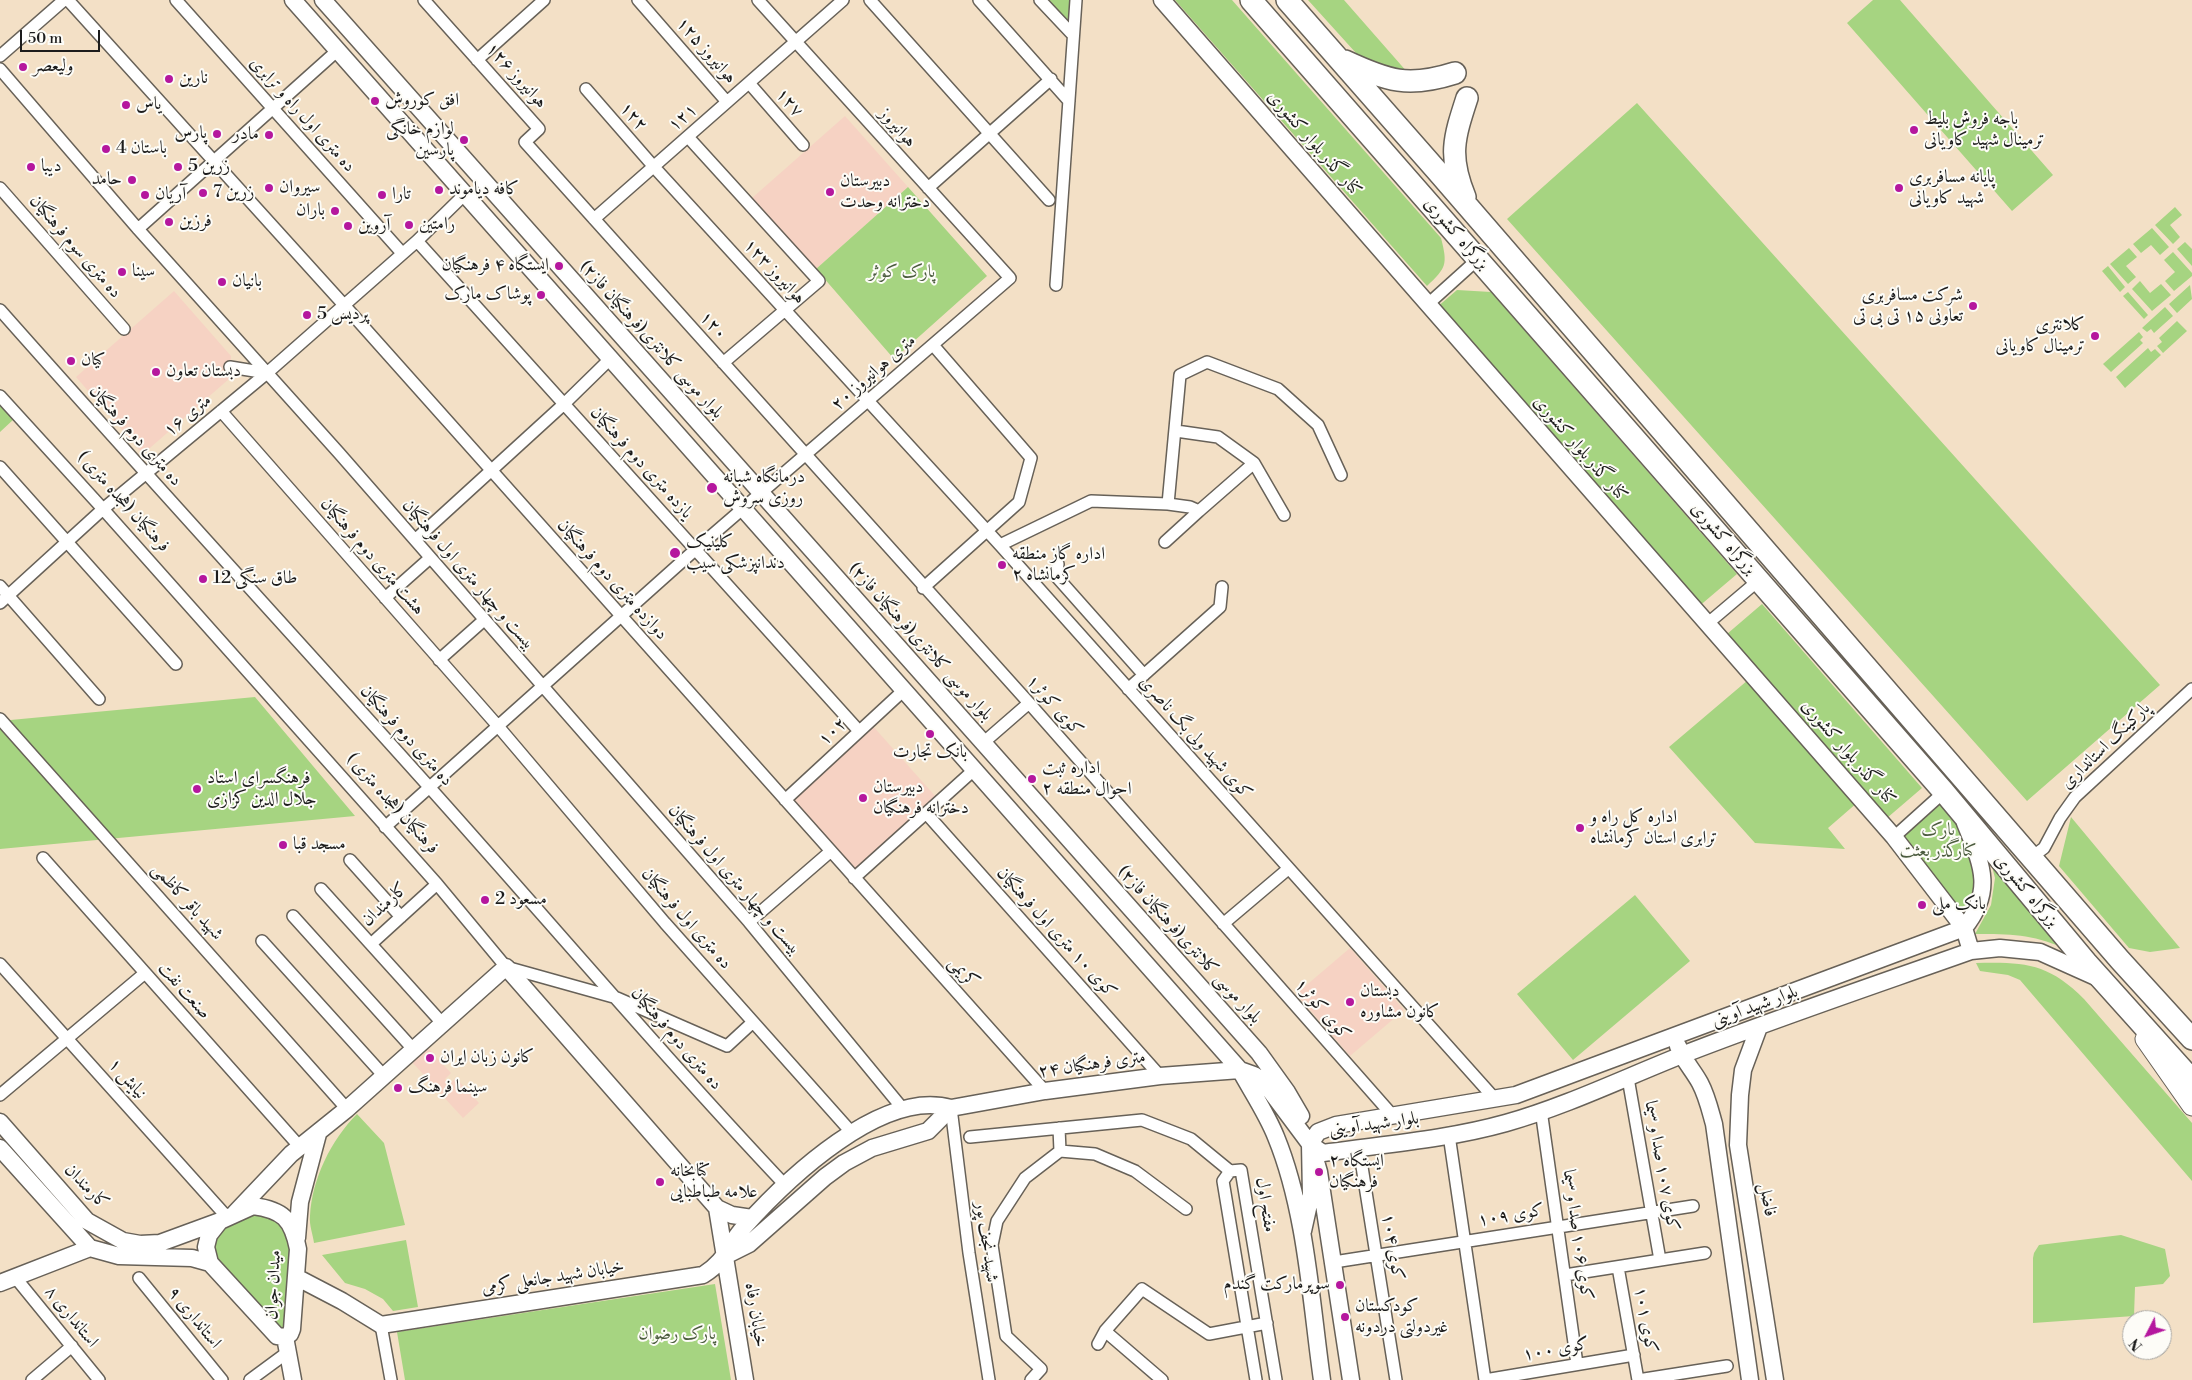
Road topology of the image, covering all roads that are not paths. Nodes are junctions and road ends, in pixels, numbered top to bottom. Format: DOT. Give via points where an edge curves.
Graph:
graph roads {
  1 [pos="64,0"];
  2 [pos="68,0"];
  3 [pos="176,0"];
  4 [pos="293,0"];
  5 [pos="323,0"];
  6 [pos="424,0"];
  7 [pos="544,0"];
  8 [pos="638,0"];
  9 [pos="758,0"];
  10 [pos="843,0"];
  11 [pos="870,0"];
  12 [pos="979,0"];
  13 [pos="1040,0"];
  14 [pos="1076,0"];
  15 [pos="1162,0"];
  16 [pos="1251,0"];
  17 [pos="1287,0"];
  18 [pos="532,4"];
  19 [pos="1073,35"];
  20 [pos="795,42"];
  21 [pos="1327,46"];
  22 [pos="338,50"];
  23 [pos="0,56"];
  24 [pos="478,60"];
  25 [pos="0,70"];
  26 [pos="1455,74"];
  27 [pos="1051,80"];
  28 [pos="749,83"];
  29 [pos="586,89"];
  30 [pos="1467,98"];
  31 [pos="1069,101"];
  32 [pos="727,102"];
  33 [pos="1381,107"];
  34 [pos="272,108"];
  35 [pos="1361,125"];
  36 [pos="990,134"];
  37 [pos="688,137"];
  38 [pos="803,146"];
  39 [pos="214,162"];
  40 [pos="654,167"];
  41 [pos="1438,172"];
  42 [pos="1415,187"];
  43 [pos="0,188"];
  44 [pos="928,188"];
  45 [pos="464,195"];
  46 [pos="1048,200"];
  47 [pos="1470,211"];
  48 [pos="594,219"];
  49 [pos="138,229"];
  50 [pos="417,241"];
  51 [pos="402,254"];
  52 [pos="1478,259"];
  53 [pos="1010,278"];
  54 [pos="1056,285"];
  55 [pos="344,305"];
  56 [pos="1427,305"];
  57 [pos="0,310"];
  58 [pos="785,310"];
  59 [pos="124,329"];
  60 [pos="933,345"];
  61 [pos="610,359"];
  62 [pos="723,363"];
  63 [pos="230,367"];
  64 [pos="267,373"];
  65 [pos="0,396"];
  66 [pos="868,400"];
  67 [pos="564,404"];
  68 [pos="221,411"];
  69 [pos="1176,431"];
  70 [pos="806,456"];
  71 [pos="1254,463"];
  72 [pos="0,467"];
  73 [pos="491,472"];
  74 [pos="145,474"];
  75 [pos="1341,475"];
  76 [pos="762,494"];
  77 [pos="1168,504"];
  78 [pos="103,508"];
  79 [pos="743,509"];
  80 [pos="1200,511"];
  81 [pos="1284,515"];
  82 [pos="987,531"];
  83 [pos="415,540"];
  84 [pos="66,542"];
  85 [pos="1164,542"];
  86 [pos="1000,545"];
  87 [pos="696,549"];
  88 [pos="430,558"];
  89 [pos="1058,564"];
  90 [pos="1759,580"];
  91 [pos="0,586"];
  92 [pos="1222,586"];
  93 [pos="923,588"];
  94 [pos="385,598"];
  95 [pos="4,599"];
  96 [pos="620,616"];
  97 [pos="484,620"];
  98 [pos="1707,624"];
  99 [pos="439,660"];
  100 [pos="176,664"];
  101 [pos="1144,675"];
  102 [pos="542,685"];
  103 [pos="1128,689"];
  104 [pos="904,690"];
  105 [pos="2192,690"];
  106 [pos="99,699"];
  107 [pos="1029,703"];
  108 [pos="0,719"];
  109 [pos="497,725"];
  110 [pos="859,731"];
  111 [pos="983,743"];
  112 [pos="975,769"];
  113 [pos="429,788"];
  114 [pos="1944,792"];
  115 [pos="785,800"];
  116 [pos="926,813"];
  117 [pos="1962,814"];
  118 [pos="385,827"];
  119 [pos="1894,837"];
  120 [pos="831,851"];
  121 [pos="2032,857"];
  122 [pos="42,858"];
  123 [pos="350,860"];
  124 [pos="1288,869"];
  125 [pos="854,878"];
  126 [pos="437,884"];
  127 [pos="321,888"];
  128 [pos="293,916"];
  129 [pos="402,917"];
  130 [pos="749,922"];
  131 [pos="1223,924"];
  132 [pos="1964,928"];
  133 [pos="262,941"];
  134 [pos="371,944"];
  135 [pos="1971,951"];
  136 [pos="0,964"];
  137 [pos="506,967"];
  138 [pos="145,973"];
  139 [pos="2103,981"];
  140 [pos="618,998"];
  141 [pos="2137,1018"];
  142 [pos="753,1022"];
  143 [pos="442,1023"];
  144 [pos="1759,1027"];
  145 [pos="1674,1036"];
  146 [pos="67,1039"];
  147 [pos="2192,1039"];
  148 [pos="413,1049"];
  149 [pos="1681,1056"];
  150 [pos="1240,1070"];
  151 [pos="384,1076"];
  152 [pos="1160,1076"];
  153 [pos="1628,1078"];
  154 [pos="2192,1080"];
  155 [pos="2192,1089"];
  156 [pos="1045,1091"];
  157 [pos="0,1095"];
  158 [pos="1495,1099"];
  159 [pos="2192,1106"];
  160 [pos="951,1108"];
  161 [pos="347,1109"];
  162 [pos="903,1109"];
  163 [pos="1541,1110"];
  164 [pos="1392,1116"];
  165 [pos="0,1122"];
  166 [pos="1060,1128"];
  167 [pos="852,1133"];
  168 [pos="318,1134"];
  169 [pos="1449,1135"];
  170 [pos="970,1137"];
  171 [pos="1310,1144"];
  172 [pos="300,1147"];
  173 [pos="0,1148"];
  174 [pos="1359,1148"];
  175 [pos="1060,1152"];
  176 [pos="1230,1171"];
  177 [pos="786,1186"];
  178 [pos="1692,1206"];
  179 [pos="717,1208"];
  180 [pos="1186,1209"];
  181 [pos="1652,1212"];
  182 [pos="228,1217"];
  183 [pos="752,1218"];
  184 [pos="1558,1227"];
  185 [pos="1302,1238"];
  186 [pos="296,1240"];
  187 [pos="1464,1242"];
  188 [pos="90,1248"];
  189 [pos="1705,1253"];
  190 [pos="1376,1255"];
  191 [pos="725,1256"];
  192 [pos="1660,1260"];
  193 [pos="1334,1262"];
  194 [pos="210,1263"];
  195 [pos="1618,1267"];
  196 [pos="1565,1275"];
  197 [pos="296,1277"];
  198 [pos="139,1278"];
  199 [pos="8,1280"];
  200 [pos="1267,1322"];
  201 [pos="380,1325"];
  202 [pos="1247,1326"];
  203 [pos="1105,1331"];
  204 [pos="1098,1344"];
  205 [pos="286,1345"];
  206 [pos="72,1346"];
  207 [pos="1634,1355"];
  208 [pos="1578,1364"];
  209 [pos="1728,1366"];
  210 [pos="1541,1375"];
  211 [pos="32,1380"];
  212 [pos="99,1380"];
  213 [pos="222,1380"];
  214 [pos="250,1380"];
  215 [pos="293,1380"];
  216 [pos="391,1380"];
  217 [pos="745,1380"];
  218 [pos="989,1380"];
  219 [pos="1031,1380"];
  220 [pos="1162,1380"];
  221 [pos="1256,1380"];
  222 [pos="1276,1380"];
  223 [pos="1322,1380"];
  224 [pos="1352,1380"];
  225 [pos="1396,1380"];
  226 [pos="1485,1380"];
  227 [pos="1638,1380"];
  228 [pos="1750,1380"];
  229 [pos="1775,1380"];
  1 -- 23 [label="street"];
  2 -- 39 [label="street, دوازده متری دوم فرهنگیان"];
  3 -- 34 [label="street, ده متری اول راه و ترابری"];
  4 -- 22 [label="main road"];
  5 -- 76 [label="main road, بلوار موسی کلانتری(فرهنگیان فاز۲)"];
  6 -- 24 [label="street, هوانیروز ۱۲۶"];
  7 -- 18 [label="street"];
  8 -- 32 [label="street, هوانیروز ۱۲۵"];
  9 -- 20 [label="street, هوانیروز"];
  10 -- 20 [label="street, ۱۲۱"];
  11 -- 36 [label="street"];
  12 -- 27 [label="street"];
  13 -- 19 [label="street"];
  14 -- 19 [label="street"];
  15 -- 56 [label="main road, کنار گذر بلوار کشوری"];
  16 -- 35 [label="highway, بزرگراه کشوری"];
  17 -- 21 [label="highway, بزرگراه کشوری"];
  18 -- 24 [label="street"];
  19 -- 31 [label="street"];
  20 -- 28 [label="street, ۱۲۱"];
  20 -- 44 [label="street, هوانیروز"];
  21 -- 26 [label="highway" via="1345,61 1402,82"];
  21 -- 33 [label="highway, بزرگراه کشوری"];
  22 -- 34 [label="street"];
  22 -- 45 [label="main road"];
  24 -- 48 [label="street, هوانیروز ۱۲۶" via="539,129 525,142"];
  25 -- 49 [label="street, بیست و چهار متری اول فرهنگیان"];
  27 -- 31 [label="street"];
  27 -- 36 [label="street"];
  28 -- 32 [label="street, ۱۲۱"];
  28 -- 38 [label="street, ۱۲۷"];
  29 -- 40 [label="street, ۱۲۲"];
  30 -- 47 [label="highway" via="1455,137 1454,161 1456,176"];
  31 -- 54 [label="street"];
  32 -- 37 [label="street, ۱۲۱"];
  33 -- 35 [label="highway" via="1380,123 1371,128"];
  33 -- 41 [label="highway, بزرگراه کشوری"];
  34 -- 39 [label="street"];
  34 -- 51 [label="street, ده متری اول راه و ترابری"];
  35 -- 42 [label="highway, بزرگراه کشوری"];
  36 -- 44 [label="street"];
  36 -- 46 [label="street"];
  37 -- 40 [label="street, ۱۲۱"];
  37 -- 58 [label="street, ۱۲۳ هوانیروز" via="819,281"];
  39 -- 49 [label="street"];
  39 -- 55 [label="street, دوازده متری دوم فرهنگیان"];
  40 -- 48 [label="street, ۱۲۱"];
  40 -- 58 [label="street, ۱۲۳ هوانیروز"];
  41 -- 42 [label="highway" via="1426,168 1420,171"];
  41 -- 47 [label="highway, بزرگراه کشوری"];
  42 -- 52 [label="highway, بزرگراه کشوری"];
  43 -- 59 [label="street, ده متری سوم فرهنگیان"];
  44 -- 53 [label="street, هوانیروز"];
  45 -- 50 [label="street, ۱۶ متری"];
  45 -- 61 [label="main road"];
  47 -- 121 [label="highway, بزرگراه کشوری"];
  48 -- 62 [label="street, ۱۲۰"];
  49 -- 64 [label="street, بیست و چهار متری اول فرهنگیان"];
  50 -- 51 [label="street, ۱۶ متری"];
  50 -- 67 [label="street, یازده متری دوم فرهنگیان"];
  51 -- 55 [label="street, ۱۶ متری"];
  52 -- 56 [label="street"];
  52 -- 90 [label="highway, بزرگراه کشوری"];
  53 -- 60 [label="street, ۲۰ متری هوانیروز"];
  55 -- 64 [label="street, ۱۶ متری"];
  55 -- 73 [label="street, دوازده متری دوم فرهنگیان"];
  56 -- 98 [label="main road, کنار گذر بلوار کشوری"];
  57 -- 74 [label="street, ده متری دوم فرهنگیان"];
  58 -- 62 [label="street"];
  58 -- 66 [label="street, ۱۲۳ هوانیروز"];
  60 -- 66 [label="street, ۲۰ متری هوانیروز"];
  60 -- 82 [label="street" via="1031,458 1019,502"];
  61 -- 67 [label="street"];
  61 -- 79 [label="main road"];
  62 -- 70 [label="street, ۱۲۰"];
  63 -- 64 [label="street"];
  64 -- 68 [label="street, ۱۶ متری"];
  64 -- 83 [label="street, بیست و چهار متری اول فرهنگیان"];
  65 -- 78 [label="street, فرهنگیان (هجده متری )"];
  66 -- 70 [label="street, ۲۰ متری هوانیروز"];
  66 -- 82 [label="street, کوی شهید ولی بگ ناصری"];
  67 -- 73 [label="street"];
  67 -- 87 [label="street, یازده متری دوم فرهنگیان"];
  68 -- 74 [label="street, ۱۶ متری"];
  68 -- 94 [label="street, هشت متری دوم فرهنگیان"];
  69 -- 71 [label="street" via="1218,436"];
  69 -- 75 [label="street" via="1180,375 1207,362 1278,389 1318,425"];
  69 -- 77 [label="street"];
  70 -- 76 [label="street, ۲۰ متری هوانیروز"];
  70 -- 93 [label="street, کوی کوثر۱"];
  71 -- 80 [label="street"];
  71 -- 81 [label="street"];
  72 -- 84 [label="street"];
  73 -- 83 [label="street"];
  73 -- 96 [label="street, دوازده متری دوم فرهنگیان"];
  74 -- 78 [label="street, ۱۶ متری"];
  74 -- 113 [label="street, ده متری دوم فرهنگیان"];
  76 -- 79 [label="street, ۲۰ متری هوانیروز"];
  76 -- 111 [label="main road, بلوار موسی کلانتری(فرهنگیان فاز۲)"];
  77 -- 80 [label="street"];
  77 -- 86 [label="street" via="1091,501"];
  78 -- 84 [label="street, ۱۶ متری"];
  78 -- 118 [label="street, فرهنگیان (هجده متری )"];
  79 -- 87 [label="street, ۲۰ متری هوانیروز"];
  79 -- 104 [label="main road"];
  80 -- 85 [label="street"];
  82 -- 86 [label="street, کوی شهید ولی بگ ناصری"];
  82 -- 93 [label="street"];
  83 -- 88 [label="street, بیست و چهار متری اول فرهنگیان"];
  84 -- 95 [label="street, ۱۶ متری"];
  84 -- 100 [label="street"];
  86 -- 103 [label="street, کوی شهید ولی بگ ناصری"];
  87 -- 96 [label="street, ۲۰ متری هوانیروز"];
  87 -- 110 [label="street, یازده متری دوم فرهنگیان"];
  88 -- 94 [label="street"];
  88 -- 97 [label="street, بیست و چهار متری اول فرهنگیان"];
  89 -- 101 [label="street" via="1056,576"];
  90 -- 98 [label="street"];
  90 -- 114 [label="highway, بزرگراه کشوری"];
  91 -- 95 [label="street"];
  92 -- 101 [label="street" via="1220,608"];
  93 -- 107 [label="street, کوی کوثر۱"];
  94 -- 99 [label="street, هشت متری دوم فرهنگیان"];
  95 -- 106 [label="street"];
  96 -- 102 [label="street, ۲۰ متری هوانیروز"];
  96 -- 115 [label="street, دوازده متری دوم فرهنگیان"];
  97 -- 99 [label="street"];
  97 -- 102 [label="street, بیست و چهار متری اول فرهنگیان"];
  98 -- 119 [label="main road, کنار گذر بلوار کشوری"];
  99 -- 109 [label="street, هشت متری دوم فرهنگیان"];
  101 -- 103 [label="street"];
  102 -- 109 [label="street, ۲۰ متری هوانیروز"];
  102 -- 130 [label="street, بیست و چهار متری اول فرهنگیان"];
  103 -- 124 [label="street, کوی شهید ولی بگ ناصری"];
  104 -- 110 [label="street, ۱۰۲"];
  104 -- 112 [label="main road"];
  105 -- 121 [label="street, پارکینگ استانداری" via="2075,796 2044,848"];
  107 -- 111 [label="street"];
  107 -- 131 [label="street, کوی کوثر۱"];
  108 -- 161 [label="street, شهید باقر کاظمی"];
  109 -- 113 [label="street, ۲۰ متری هوانیروز"];
  109 -- 142 [label="street, ده متری اول فرهنگیان"];
  110 -- 115 [label="street, ۱۰۲"];
  111 -- 171 [label="main road, بلوار موسی کلانتری(فرهنگیان فاز۲)" via="1259,1053 1303,1120"];
  112 -- 116 [label="street"];
  112 -- 150 [label="main road"];
  113 -- 118 [label="street, ۲۰ متری هوانیروز"];
  113 -- 140 [label="street, ده متری دوم فرهنگیان"];
  114 -- 117 [label="highway, بزرگراه کشوری"];
  114 -- 119 [label="street"];
  115 -- 120 [label="street, دوازده متری دوم فرهنگیان"];
  116 -- 125 [label="street"];
  116 -- 152 [label="street, کوی ۱۰ متری اول فرهنگیان"];
  117 -- 132 [label="main road" via="1981,863 1983,877 1978,907"];
  117 -- 139 [label="highway, بزرگراه کشوری"];
  118 -- 126 [label="street, فرهنگیان (هجده متری )"];
  119 -- 132 [label="main road, کنار گذر بلوار کشوری"];
  120 -- 125 [label="street, دوازده متری دوم فرهنگیان"];
  120 -- 130 [label="street"];
  121 -- 147 [label="highway, بزرگراه کشوری"];
  122 -- 138 [label="street, صنعت نفت"];
  123 -- 129 [label="street"];
  124 -- 131 [label="street"];
  124 -- 158 [label="street, کوی شهید ولی بگ ناصری"];
  125 -- 156 [label="street, کریمی"];
  126 -- 129 [label="street, کارمندان"];
  126 -- 137 [label="street, فرهنگیان (هجده متری )"];
  127 -- 134 [label="street"];
  128 -- 148 [label="street"];
  129 -- 134 [label="street, کارمندان"];
  130 -- 162 [label="street, بیست و چهار متری اول فرهنگیان"];
  131 -- 164 [label="street, کوی کوثر۱"];
  132 -- 135 [label="main road"];
  132 -- 145 [label="main road, بلوار شهید آوینی"];
  133 -- 151 [label="street"];
  134 -- 143 [label="street, کارمندان"];
  135 -- 139 [label="main road, بلوار شهید آوینی" via="2000,948 2040,952"];
  135 -- 144 [label="main road, بلوار شهید آوینی"];
  136 -- 146 [label="street, نیایش ۱"];
  137 -- 140 [label="street"];
  137 -- 143 [label="main road"];
  137 -- 179 [label="main road, فرهنگیان (هجده متری )"];
  138 -- 146 [label="street"];
  138 -- 172 [label="street, صنعت نفت"];
  139 -- 141 [label="highway, بزرگراه کشوری"];
  139 -- 159 [label="main road"];
  140 -- 142 [label="street" via="726,1046"];
  140 -- 177 [label="street, ده متری دوم فرهنگیان"];
  141 -- 154 [label="highway, بزرگراه کشوری"];
  141 -- 155 [label="main road"];
  142 -- 167 [label="street, ده متری اول فرهنگیان"];
  143 -- 148 [label="main road"];
  144 -- 149 [label="main road, بلوار شهید آوینی"];
  144 -- 229 [label="main road, فاضل" via="1743,1070 1738,1145"];
  145 -- 149 [label="main road"];
  145 -- 158 [label="main road, بلوار شهید آوینی" via="1516,1095"];
  146 -- 157 [label="street"];
  146 -- 182 [label="street, نیایش ۱"];
  148 -- 151 [label="main road"];
  149 -- 153 [label="main road, بلوار شهید آوینی"];
  149 -- 228 [label="main road" via="1700,1084 1714,1124"];
  150 -- 152 [label="main road, ۲۴ متری فرهنگیان"];
  150 -- 171 [label="main road" via="1264,1081"];
  150 -- 185 [label="main road" via="1276,1137 1293,1191"];
  151 -- 161 [label="main road"];
  152 -- 156 [label="main road, ۲۴ متری فرهنگیان"];
  153 -- 163 [label="main road, بلوار شهید آوینی"];
  153 -- 181 [label="street, کوی ۱۰۷ صدا و سیما"];
  156 -- 160 [label="main road, ۲۴ متری فرهنگیان"];
  158 -- 164 [label="main road, بلوار شهید آوینی"];
  160 -- 162 [label="main road, ۲۴ متری فرهنگیان" via="924,1104"];
  160 -- 191 [label="main road" via="928,1131 872,1148 844,1162 749,1244"];
  160 -- 218 [label="street, شهید نجف پور"];
  161 -- 168 [label="main road"];
  162 -- 167 [label="main road, ۲۴ متری فرهنگیان" via="879,1117"];
  163 -- 169 [label="main road, بلوار شهید آوینی" via="1505,1123"];
  163 -- 184 [label="street, کوی ۱۰۶ صدا و سیما"];
  164 -- 171 [label="main road, بلوار شهید آوینی" via="1336,1125 1318,1132"];
  165 -- 182 [label="main road, کارمندان" via="87,1220 123,1241 160,1243"];
  166 -- 170 [label="street"];
  166 -- 175 [label="street"];
  166 -- 176 [label="street" via="1142,1120 1191,1139"];
  167 -- 177 [label="main road, ۲۴ متری فرهنگیان" via="835,1143"];
  168 -- 172 [label="main road"];
  168 -- 186 [label="main road" via="300,1202"];
  169 -- 174 [label="main road, بلوار شهید آوینی"];
  169 -- 187 [label="street"];
  171 -- 174 [label="main road, بلوار شهید آوینی" via="1323,1152"];
  171 -- 185 [label="main road" via="1310,1195"];
  171 -- 193 [label="main road, بلوار موسی کلانتری(فرهنگیان فاز۲)"];
  172 -- 182 [label="main road"];
  173 -- 188 [label="main road, کارمندان"];
  174 -- 190 [label="street, کوی ۱۰۴"];
  175 -- 180 [label="street" via="1094,1154 1135,1171"];
  175 -- 219 [label="street" via="1025,1178 997,1221 992,1245 1006,1336 1041,1369"];
  176 -- 200 [label="street, مفتح اول" via="1241,1170"];
  176 -- 202 [label="street, مفتح اول" via="1223,1181"];
  177 -- 183 [label="main road, ۲۴ متری فرهنگیان"];
  178 -- 181 [label="street, کوی ۱۰۹"];
  179 -- 183 [label="main road" via="732,1215"];
  179 -- 191 [label="main road"];
  181 -- 184 [label="street, کوی ۱۰۹"];
  181 -- 192 [label="street, کوی ۱۰۷ صدا و سیما"];
  182 -- 186 [label="main road, میدان جوان" via="253,1206 270,1208 287,1218"];
  182 -- 194 [label="main road" via="209,1235 206,1247"];
  183 -- 191 [label="main road, ۲۴ متری فرهنگیان"];
  184 -- 187 [label="street, کوی ۱۰۹"];
  184 -- 196 [label="street, کوی ۱۰۶ صدا و سیما"];
  185 -- 223 [label="main road"];
  186 -- 197 [label="main road, میدان جوان"];
  187 -- 190 [label="street, کوی ۱۰۹"];
  187 -- 226 [label="street"];
  188 -- 194 [label="main road" via="119,1256 192,1258"];
  188 -- 199 [label="main road"];
  189 -- 192 [label="street"];
  190 -- 193 [label="street, کوی ۱۰۹"];
  190 -- 225 [label="street, کوی ۱۰۴"];
  191 -- 201 [label="main road, خیابان شهید جانعلی کرمی" via="703,1275"];
  191 -- 217 [label="main road, خیابان رفاه"];
  192 -- 195 [label="street"];
  193 -- 224 [label="main road, بلوار موسی کلانتری(فرهنگیان فاز۲)"];
  194 -- 205 [label="main road, میدان جوان"];
  195 -- 196 [label="street"];
  195 -- 207 [label="street, کوی ۱۰۱"];
  196 -- 208 [label="street, کوی ۱۰۶ صدا و سیما"];
  197 -- 201 [label="main road"];
  197 -- 205 [label="main road, میدان جوان" via="292,1329"];
  198 -- 213 [label="street, استانداری ۹"];
  199 -- 206 [label="street, استانداری ۸"];
  200 -- 202 [label="street"];
  200 -- 222 [label="street, مفتح اول"];
  201 -- 216 [label="street"];
  202 -- 203 [label="street" via="1209,1334 1142,1289"];
  202 -- 221 [label="street, مفتح اول"];
  203 -- 204 [label="street"];
  203 -- 220 [label="street"];
  205 -- 214 [label="street"];
  205 -- 215 [label="main road"];
  206 -- 211 [label="street"];
  206 -- 212 [label="street, استانداری ۸"];
  207 -- 208 [label="street, کوی ۱۰۰"];
  207 -- 227 [label="street, کوی ۱۰۱"];
  208 -- 210 [label="street, کوی ۱۰۰"];
  209 -- 227 [label="street"];
  210 -- 226 [label="street, کوی ۱۰۰"];
}
